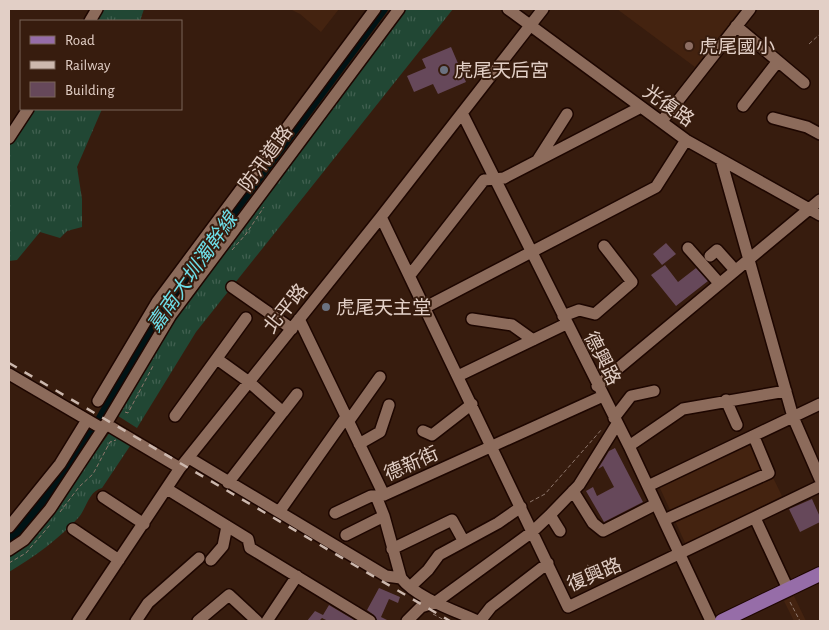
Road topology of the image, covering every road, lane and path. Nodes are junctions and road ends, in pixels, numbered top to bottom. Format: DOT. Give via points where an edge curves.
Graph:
graph roads {
  1 [pos="97,9"];
  2 [pos="374,9"];
  3 [pos="399,9"];
  4 [pos="508,9"];
  5 [pos="542,9"];
  6 [pos="750,9"];
  7 [pos="91,20"];
  8 [pos="531,26"];
  9 [pos="736,26"];
  10 [pos="820,34"];
  11 [pos="809,44"];
  12 [pos="778,62"];
  13 [pos="804,83"];
  14 [pos="742,106"];
  15 [pos="640,107"];
  16 [pos="27,110"];
  17 [pos="462,113"];
  18 [pos="567,114"];
  19 [pos="773,118"];
  20 [pos="662,121"];
  21 [pos="820,134"];
  22 [pos="9,138"];
  23 [pos="686,140"];
  24 [pos="721,160"];
  25 [pos="536,161"];
  26 [pos="496,180"];
  27 [pos="820,200"];
  28 [pos="267,202"];
  29 [pos="810,208"];
  30 [pos="820,215"];
  31 [pos="381,217"];
  32 [pos="604,246"];
  33 [pos="688,248"];
  34 [pos="531,252"];
  35 [pos="228,254"];
  36 [pos="710,256"];
  37 [pos="748,260"];
  38 [pos="735,270"];
  39 [pos="410,275"];
  40 [pos="719,283"];
  41 [pos="232,287"];
  42 [pos="424,308"];
  43 [pos="246,318"];
  44 [pos="472,320"];
  45 [pos="564,320"];
  46 [pos="295,324"];
  47 [pos="533,340"];
  48 [pos="216,359"];
  49 [pos="154,363"];
  50 [pos="9,374"];
  51 [pos="458,376"];
  52 [pos="380,377"];
  53 [pos="248,382"];
  54 [pos="600,391"];
  55 [pos="654,391"];
  56 [pos="786,392"];
  57 [pos="298,394"];
  58 [pos="726,400"];
  59 [pos="98,401"];
  60 [pos="472,404"];
  61 [pos="820,404"];
  62 [pos="390,405"];
  63 [pos="284,412"];
  64 [pos="112,414"];
  65 [pos="175,416"];
  66 [pos="793,417"];
  67 [pos="87,420"];
  68 [pos="347,420"];
  69 [pos="616,421"];
  70 [pos="737,426"];
  71 [pos="104,427"];
  72 [pos="423,431"];
  73 [pos="754,437"];
  74 [pos="359,444"];
  75 [pos="492,446"];
  76 [pos="628,446"];
  77 [pos="189,458"];
  78 [pos="180,468"];
  79 [pos="820,479"];
  80 [pos="228,482"];
  81 [pos="648,486"];
  82 [pos="820,486"];
  83 [pos="167,489"];
  84 [pos="573,491"];
  85 [pos="380,496"];
  86 [pos="103,497"];
  87 [pos="656,504"];
  88 [pos="521,507"];
  89 [pos="279,512"];
  90 [pos="335,513"];
  91 [pos="550,515"];
  92 [pos="384,516"];
  93 [pos="754,518"];
  94 [pos="664,520"];
  95 [pos="144,524"];
  96 [pos="227,526"];
  97 [pos="9,527"];
  98 [pos="73,529"];
  99 [pos="560,531"];
  100 [pos="532,532"];
  101 [pos="346,535"];
  102 [pos="463,540"];
  103 [pos="392,549"];
  104 [pos="9,550"];
  105 [pos="680,555"];
  106 [pos="119,560"];
  107 [pos="548,563"];
  108 [pos="587,565"];
  109 [pos="820,574"];
  110 [pos="297,576"];
  111 [pos="401,578"];
  112 [pos="618,583"];
  113 [pos="410,587"];
  114 [pos="788,589"];
  115 [pos="436,602"];
  116 [pos="421,607"];
  117 [pos="139,620"];
  118 [pos="78,621"];
  119 [pos="198,621"];
  120 [pos="257,621"];
  121 [pos="267,621"];
  122 [pos="370,621"];
  123 [pos="407,621"];
  124 [pos="446,621"];
  125 [pos="479,621"];
  126 [pos="711,621"];
  127 [pos="722,621"];
  128 [pos="800,621"];
  1 -- 7 [label="street"];
  2 -- 59 [label="street" via="157,302"];
  3 -- 64 [label="street, 防汛道路" via="172,315"];
  4 -- 8 [label="street, 光復路"];
  5 -- 8 [label="street, 北平路"];
  6 -- 9 [label="street"];
  8 -- 15 [label="street, 光復路"];
  8 -- 17 [label="street, 北平路"];
  9 -- 12 [label="street"];
  9 -- 20 [label="street"];
  10 -- 11 [label="path"];
  12 -- 13 [label="street"];
  12 -- 14 [label="street"];
  15 -- 20 [label="street, 光復路"];
  15 -- 25 [label="street"];
  16 -- 22 [label="street"];
  17 -- 26 [label="street, 德興路"];
  17 -- 31 [label="street, 北平路"];
  18 -- 25 [label="street"];
  19 -- 21 [label="street"];
  20 -- 23 [label="street, 光復路"];
  23 -- 24 [label="street, 光復路"];
  23 -- 34 [label="street" via="656,187"];
  24 -- 29 [label="street, 光復路"];
  24 -- 37 [label="street"];
  25 -- 26 [label="street"];
  26 -- 34 [label="street, 德興路"];
  26 -- 39 [label="street" via="484,180"];
  27 -- 29 [label="street, 德新街"];
  28 -- 35 [label="path"];
  29 -- 30 [label="street, 光復路"];
  29 -- 37 [label="street, 德新街"];
  31 -- 39 [label="street, 復興路"];
  31 -- 46 [label="street, 北平路"];
  32 -- 45 [label="street" via="632,282 596,314 580,310"];
  33 -- 40 [label="street"];
  34 -- 42 [label="street"];
  34 -- 45 [label="street, 德興路"];
  36 -- 38 [label="street" via="717,250"];
  37 -- 38 [label="street, 德新街"];
  37 -- 56 [label="street"];
  38 -- 40 [label="street, 德新街"];
  39 -- 42 [label="street, 復興路"];
  40 -- 54 [label="street, 德新街"];
  41 -- 46 [label="street"];
  42 -- 51 [label="street, 復興路"];
  43 -- 48 [label="street"];
  44 -- 47 [label="street" via="512,326"];
  45 -- 47 [label="street"];
  45 -- 54 [label="street, 德興路"];
  46 -- 53 [label="street, 北平路"];
  46 -- 68 [label="street, 德新街"];
  47 -- 51 [label="street"];
  48 -- 53 [label="street"];
  48 -- 65 [label="street"];
  49 -- 64 [label="path" via="128,413 118,417"];
  50 -- 67 [label="street"];
  51 -- 60 [label="street, 復興路"];
  52 -- 68 [label="street"];
  53 -- 63 [label="street"];
  53 -- 77 [label="street, 北平路"];
  54 -- 69 [label="street, 德興路"];
  54 -- 75 [label="street, 德新街"];
  55 -- 69 [label="street" via="631,396"];
  56 -- 58 [label="street"];
  56 -- 66 [label="street"];
  57 -- 63 [label="street"];
  58 -- 70 [label="street"];
  58 -- 76 [label="street" via="684,409"];
  60 -- 72 [label="street" via="432,435"];
  60 -- 75 [label="street, 復興路"];
  61 -- 66 [label="street"];
  62 -- 74 [label="street" via="380,432"];
  63 -- 80 [label="street"];
  64 -- 71 [label="street, 防汛道路"];
  66 -- 73 [label="street"];
  66 -- 79 [label="street"];
  67 -- 71 [label="street"];
  67 -- 97 [label="street" via="60,464"];
  68 -- 74 [label="street, 德新街"];
  68 -- 89 [label="street"];
  69 -- 76 [label="street, 德興路"];
  69 -- 84 [label="street"];
  69 -- 88 [label="path" via="594,437 546,494"];
  71 -- 78 [label="street"];
  71 -- 104 [label="street, 防汛道路" via="50,509 24,540"];
  73 -- 81 [label="street"];
  73 -- 94 [label="street" via="769,473"];
  74 -- 85 [label="street, 德新街"];
  75 -- 85 [label="street, 德新街"];
  75 -- 88 [label="street, 復興路"];
  76 -- 81 [label="street, 德興路"];
  77 -- 78 [label="street, 北平路"];
  77 -- 80 [label="street"];
  78 -- 83 [label="street, 北平路"];
  80 -- 89 [label="street"];
  81 -- 87 [label="street, 德興路"];
  82 -- 93 [label="street, 復興路"];
  83 -- 95 [label="street, 北平路"];
  83 -- 96 [label="street"];
  84 -- 87 [label="street" via="593,523 603,531"];
  84 -- 91 [label="street"];
  85 -- 90 [label="street" via="371,496"];
  85 -- 92 [label="street"];
  86 -- 95 [label="street"];
  87 -- 94 [label="street, 德興路"];
  88 -- 100 [label="street, 復興路"];
  88 -- 102 [label="street" via="498,523"];
  89 -- 111 [label="street" via="386,576"];
  91 -- 99 [label="street"];
  91 -- 100 [label="street"];
  92 -- 101 [label="street"];
  92 -- 103 [label="street"];
  93 -- 105 [label="street, 復興路"];
  93 -- 114 [label="street"];
  94 -- 105 [label="street, 德興路"];
  95 -- 106 [label="street, 北平路"];
  96 -- 110 [label="street" via="248,539 250,548"];
  96 -- 117 [label="street" via="223,546 148,603"];
  98 -- 106 [label="street"];
  100 -- 107 [label="street, 復興路"];
  100 -- 115 [label="street"];
  102 -- 103 [label="street" via="452,520"];
  102 -- 113 [label="street" via="439,555"];
  103 -- 111 [label="street"];
  105 -- 112 [label="street, 復興路"];
  105 -- 126 [label="street, 德興路"];
  106 -- 118 [label="street, 北平路"];
  107 -- 112 [label="street, 復興路" via="568,607"];
  107 -- 125 [label="street" via="491,607"];
  108 -- 112 [label="path"];
  109 -- 114 [label="main road"];
  110 -- 121 [label="street"];
  110 -- 122 [label="street"];
  111 -- 113 [label="street"];
  113 -- 115 [label="street"];
  114 -- 127 [label="main road"];
  114 -- 128 [label="path" via="789,599"];
  115 -- 116 [label="street"];
  115 -- 125 [label="street"];
  116 -- 123 [label="street"];
  116 -- 124 [label="path"];
  119 -- 120 [label="street" via="229,596"];
}
